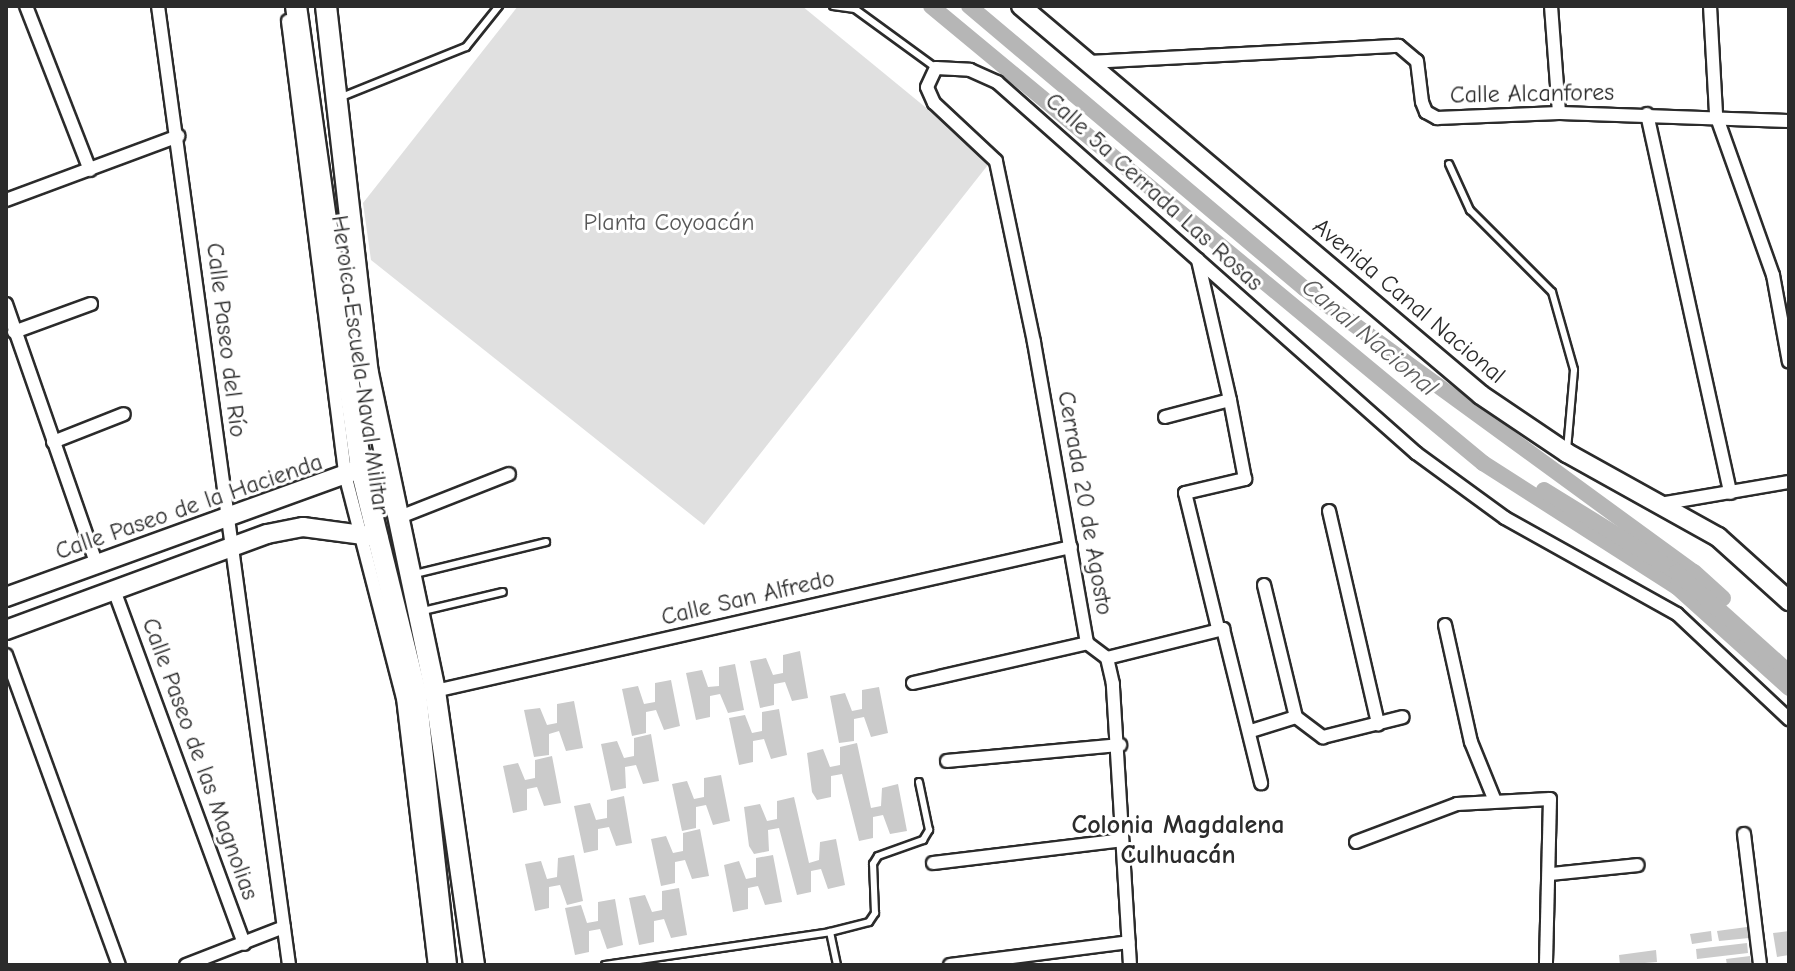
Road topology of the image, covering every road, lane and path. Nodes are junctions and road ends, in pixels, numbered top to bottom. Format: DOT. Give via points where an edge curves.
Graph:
graph roads {
  1 [pos="26,6"];
  2 [pos="158,6"];
  3 [pos="286,6"];
  4 [pos="296,6"];
  5 [pos="326,6"];
  6 [pos="499,6"];
  7 [pos="833,6"];
  8 [pos="1021,6"];
  9 [pos="1551,6"];
  10 [pos="1710,6"];
  11 [pos="1089,62"];
  12 [pos="936,68"];
  13 [pos="339,98"];
  14 [pos="1559,113"];
  15 [pos="1647,114"];
  16 [pos="1716,115"];
  17 [pos="1789,121"];
  18 [pos="178,136"];
  19 [pos="1449,164"];
  20 [pos="90,170"];
  21 [pos="6,200"];
  22 [pos="1198,260"];
  23 [pos="6,304"];
  24 [pos="91,304"];
  25 [pos="14,332"];
  26 [pos="1789,362"];
  27 [pos="1230,400"];
  28 [pos="124,414"];
  29 [pos="1165,417"];
  30 [pos="53,442"];
  31 [pos="1567,453"];
  32 [pos="387,459"];
  33 [pos="354,474"];
  34 [pos="509,474"];
  35 [pos="1789,482"];
  36 [pos="1730,493"];
  37 [pos="1660,504"];
  38 [pos="1329,511"];
  39 [pos="226,516"];
  40 [pos="400,517"];
  41 [pos="368,535"];
  42 [pos="546,542"];
  43 [pos="230,546"];
  44 [pos="1071,547"];
  45 [pos="96,563"];
  46 [pos="411,575"];
  47 [pos="1264,585"];
  48 [pos="114,590"];
  49 [pos="503,592"];
  50 [pos="11,596"];
  51 [pos="1789,601"];
  52 [pos="420,612"];
  53 [pos="26,622"];
  54 [pos="1445,625"];
  55 [pos="1218,628"];
  56 [pos="6,630"];
  57 [pos="1087,643"];
  58 [pos="6,655"];
  59 [pos="1107,658"];
  60 [pos="913,683"];
  61 [pos="435,691"];
  62 [pos="1296,717"];
  63 [pos="1403,717"];
  64 [pos="1789,719"];
  65 [pos="1378,724"];
  66 [pos="1251,731"];
  67 [pos="1120,745"];
  68 [pos="947,761"];
  69 [pos="919,782"];
  70 [pos="1261,783"];
  71 [pos="1495,801"];
  72 [pos="1744,834"];
  73 [pos="1122,840"];
  74 [pos="1356,842"];
  75 [pos="933,863"];
  76 [pos="1638,865"];
  77 [pos="1551,874"];
  78 [pos="284,927"];
  79 [pos="830,932"];
  80 [pos="1129,942"];
  81 [pos="244,944"];
  82 [pos="662,962"];
  83 [pos="119,965"];
  84 [pos="186,965"];
  85 [pos="289,965"];
  86 [pos="435,965"];
  87 [pos="446,965"];
  88 [pos="474,965"];
  89 [pos="605,965"];
  90 [pos="837,965"];
  91 [pos="950,965"];
  92 [pos="1130,965"];
  93 [pos="1546,965"];
  94 [pos="1760,965"];
  1 -- 20 [label="street"];
  2 -- 18 [label="street, Calle Paseo del Río"];
  3 -- 33 [label="street, Heroica Escuela Naval Militar"];
  4 -- 33 [label="main road, Heroica Escuela Naval Militar"];
  5 -- 13 [label="main road, Heroica Escuela Naval Militar"];
  6 -- 13 [label="lane" via="466,47"];
  7 -- 12 [label="lane" via="855,9"];
  8 -- 11 [label="street, Avenida Canal Nacional"];
  9 -- 14 [label="street"];
  10 -- 16 [label="street"];
  11 -- 14 [label="street, Calle Alcanfores" via="1399,46 1417,61 1422,102 1437,118"];
  11 -- 31 [label="street, Avenida Canal Nacional" via="1481,395"];
  12 -- 22 [label="street, Calle 5a Cerrada Las Rosas" via="970,70 997,82"];
  12 -- 44 [label="street, Cerrada 20 de Agosto" via="927,87 934,103 996,161"];
  13 -- 32 [label="main road, Heroica Escuela Naval Militar" via="368,373"];
  14 -- 15 [label="street, Calle Alcanfores"];
  15 -- 16 [label="street, Calle Alcanfores"];
  15 -- 36 [label="street"];
  16 -- 17 [label="street, Calle Alcanfores"];
  16 -- 26 [label="street" via="1773,275"];
  18 -- 20 [label="street"];
  18 -- 39 [label="street, Calle Paseo del Río"];
  19 -- 31 [label="lane" via="1470,210 1552,292 1574,370"];
  20 -- 21 [label="street"];
  22 -- 27 [label="street"];
  22 -- 64 [label="street, Calle 5a Cerrada Las Rosas" via="1416,453 1505,518 1677,614"];
  23 -- 25 [label="street"];
  24 -- 25 [label="street"];
  25 -- 30 [label="street"];
  27 -- 29 [label="street"];
  27 -- 55 [label="street" via="1245,479 1185,493"];
  28 -- 30 [label="street"];
  30 -- 45 [label="street"];
  31 -- 37 [label="street, Avenida Canal Nacional"];
  32 -- 33 [label="street, Calle Paseo de la Hacienda"];
  32 -- 40 [label="main road, Heroica Escuela Naval Militar"];
  33 -- 39 [label="street, Calle Paseo de la Hacienda"];
  33 -- 41 [label="main road, Heroica Escuela Naval Militar"];
  34 -- 40 [label="street"];
  35 -- 36 [label="street"];
  36 -- 37 [label="street"];
  37 -- 51 [label="street, Avenida Canal Nacional" via="1718,537"];
  38 -- 65 [label="street"];
  39 -- 43 [label="street, Calle Paseo del Río"];
  39 -- 45 [label="street, Calle Paseo de la Hacienda"];
  40 -- 46 [label="main road, Heroica Escuela Naval Militar"];
  41 -- 43 [label="street, Calle Paseo de la Hacienda" via="303,527"];
  41 -- 86 [label="street, Heroica Escuela Naval Militar" via="403,698"];
  41 -- 87 [label="main road, Heroica Escuela Naval Militar" via="416,693"];
  42 -- 46 [label="lane"];
  43 -- 48 [label="street, Calle Paseo de la Hacienda"];
  43 -- 78 [label="street, Calle Paseo del Río"];
  44 -- 57 [label="street, Cerrada 20 de Agosto"];
  44 -- 61 [label="street, Calle San Alfredo"];
  45 -- 50 [label="street, Calle Paseo de la Hacienda"];
  46 -- 52 [label="main road, Heroica Escuela Naval Militar"];
  47 -- 62 [label="street"];
  48 -- 53 [label="street, Calle Paseo de la Hacienda"];
  48 -- 81 [label="street, Calle Paseo de las Magnolias"];
  49 -- 52 [label="lane"];
  50 -- 53 [label="street"];
  52 -- 61 [label="main road, Heroica Escuela Naval Militar"];
  53 -- 56 [label="street, Calle Paseo de la Hacienda"];
  54 -- 71 [label="street" via="1471,742"];
  55 -- 59 [label="street"];
  55 -- 66 [label="street" via="1229,639"];
  57 -- 59 [label="street, Cerrada 20 de Agosto"];
  57 -- 60 [label="street"];
  58 -- 83 [label="street"];
  59 -- 67 [label="street"];
  61 -- 88 [label="main road, Heroica Escuela Naval Militar"];
  62 -- 65 [label="street" via="1323,737"];
  62 -- 66 [label="street"];
  63 -- 65 [label="street"];
  66 -- 70 [label="street"];
  67 -- 68 [label="street"];
  67 -- 73 [label="street"];
  69 -- 79 [label="lane" via="929,830 923,840 878,856 873,875 877,902 869,922"];
  71 -- 74 [label="street" via="1457,804"];
  71 -- 77 [label="street" via="1550,799"];
  72 -- 94 [label="street"];
  73 -- 75 [label="street"];
  73 -- 80 [label="street"];
  76 -- 77 [label="street"];
  77 -- 93 [label="street"];
  78 -- 81 [label="street"];
  78 -- 85 [label="street, Calle Paseo del Río"];
  79 -- 82 [label="lane"];
  79 -- 90 [label="lane"];
  80 -- 91 [label="street"];
  80 -- 92 [label="street"];
  81 -- 84 [label="street"];
  82 -- 89 [label="lane"];
}
